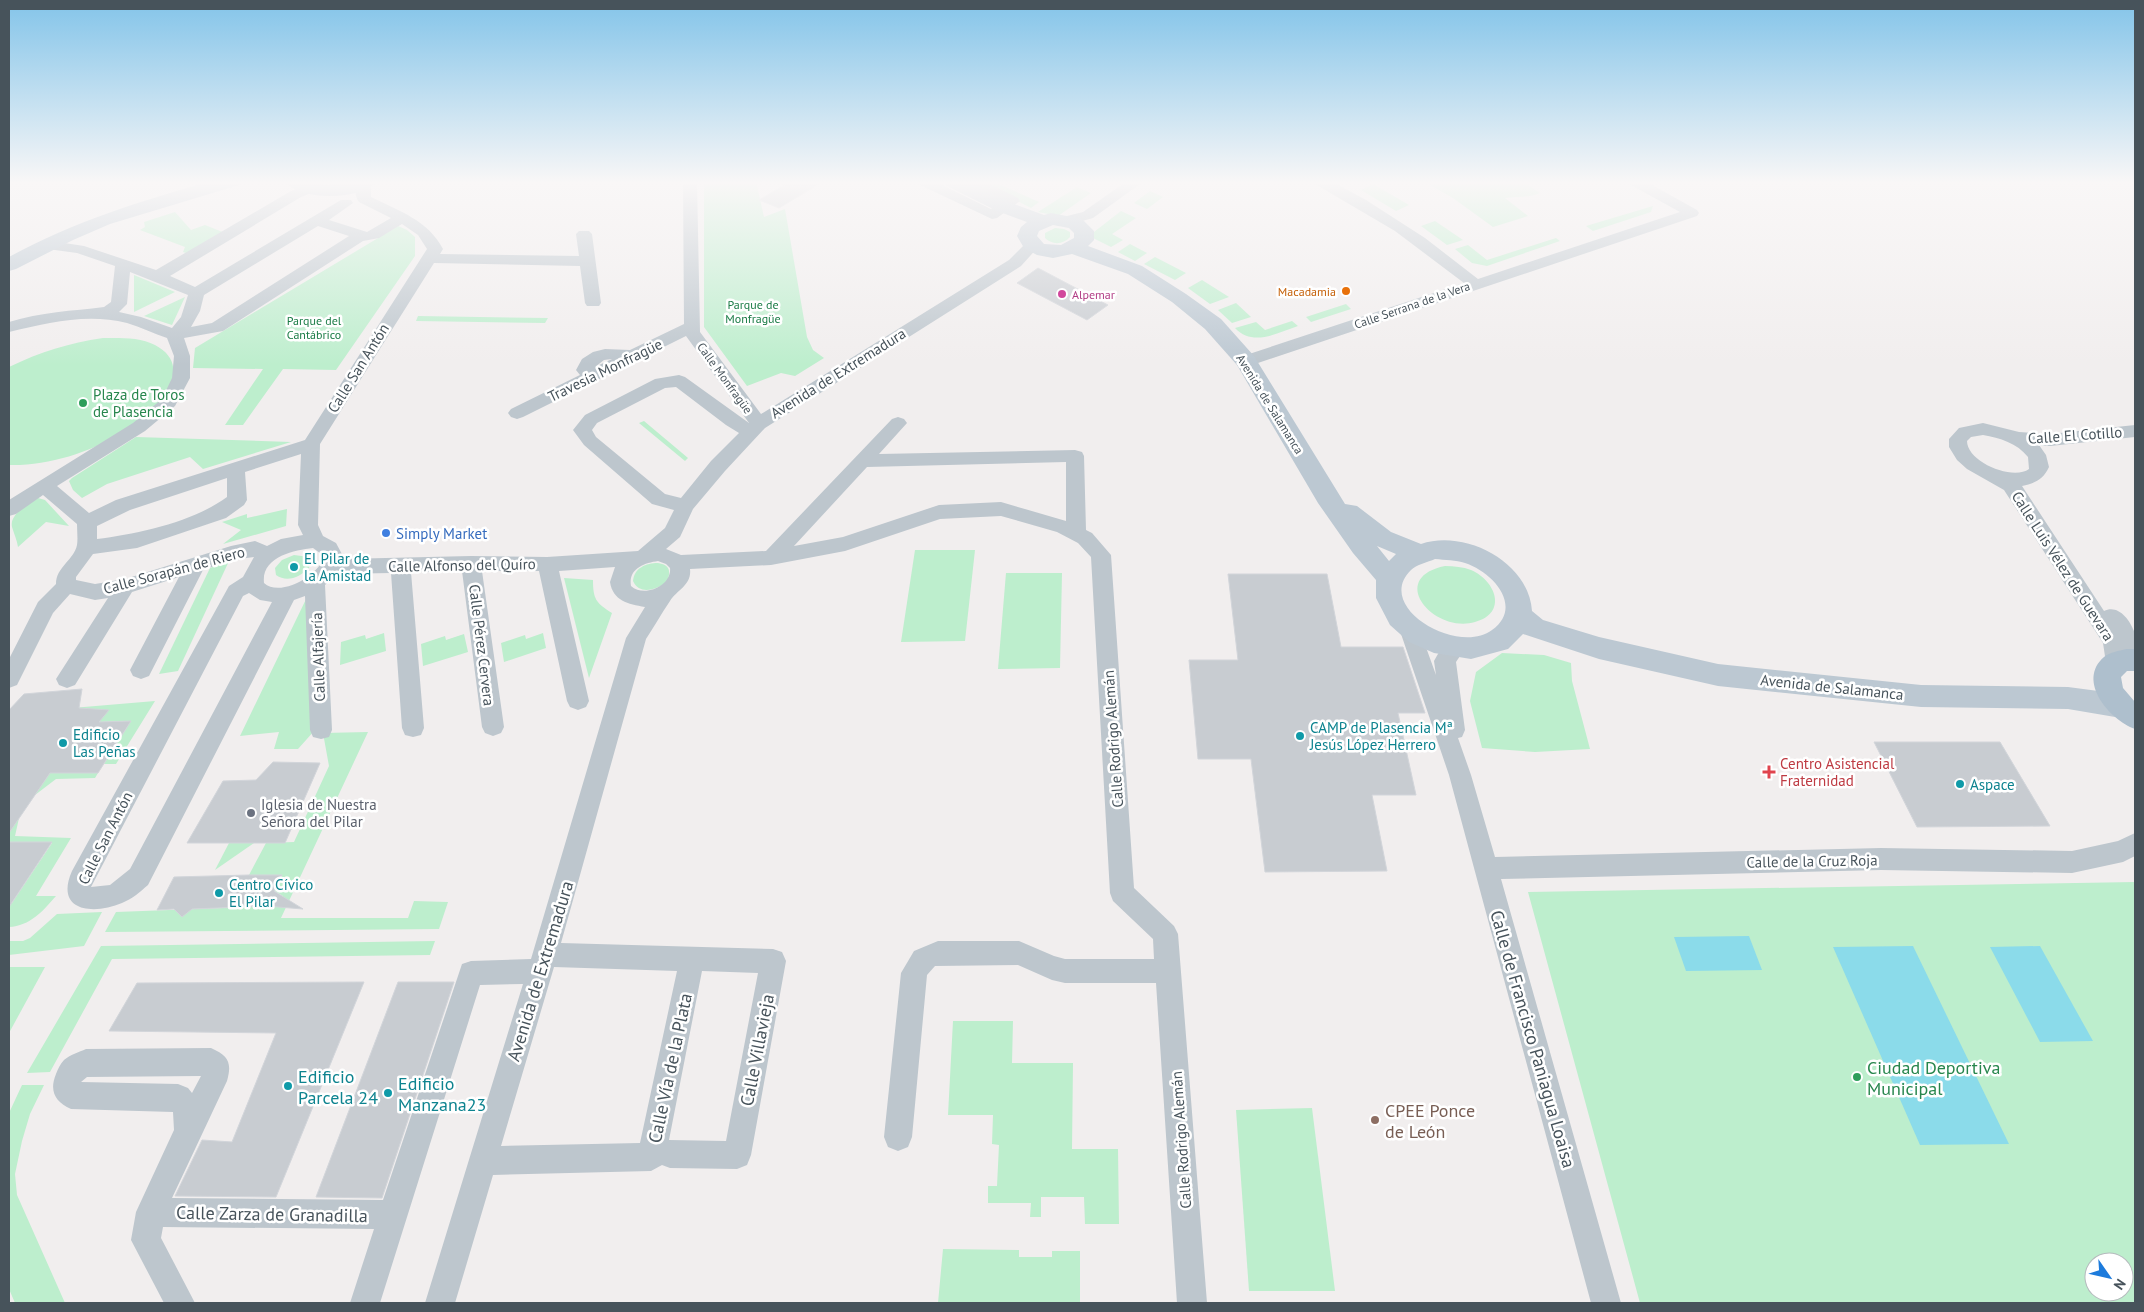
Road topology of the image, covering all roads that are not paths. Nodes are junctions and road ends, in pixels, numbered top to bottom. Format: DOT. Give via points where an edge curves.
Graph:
graph roads {
  1 [pos="44,242"];
  2 [pos="50,242"];
  3 [pos="215,242"];
  4 [pos="281,242"];
  5 [pos="350,242"];
  6 [pos="433,242"];
  7 [pos="585,242"];
  8 [pos="691,242"];
  9 [pos="1032,242"];
  10 [pos="1046,242"];
  11 [pos="1068,242"];
  12 [pos="1096,242"];
  13 [pos="1420,242"];
  14 [pos="1602,242"];
  15 [pos="44,245"];
  16 [pos="429,258"];
  17 [pos="9,260"];
  18 [pos="587,261"];
  19 [pos="123,264"];
  20 [pos="9,265"];
  21 [pos="158,276"];
  22 [pos="1474,284"];
  23 [pos="196,293"];
  24 [pos="120,300"];
  25 [pos="593,303"];
  26 [pos="89,314"];
  27 [pos="130,319"];
  28 [pos="692,326"];
  29 [pos="9,327"];
  30 [pos="174,335"];
  31 [pos="1246,360"];
  32 [pos="517,413"];
  33 [pos="898,423"];
  34 [pos="754,428"];
  35 [pos="2135,431"];
  36 [pos="2016,438"];
  37 [pos="311,444"];
  38 [pos="2135,445"];
  39 [pos="862,461"];
  40 [pos="236,468"];
  41 [pos="2035,473"];
  42 [pos="1998,477"];
  43 [pos="44,485"];
  44 [pos="1327,497"];
  45 [pos="685,506"];
  46 [pos="9,510"];
  47 [pos="87,522"];
  48 [pos="673,532"];
  49 [pos="312,533"];
  50 [pos="1076,534"];
  51 [pos="87,548"];
  52 [pos="1417,553"];
  53 [pos="266,555"];
  54 [pos="642,557"];
  55 [pos="771,558"];
  56 [pos="471,562"];
  57 [pos="594,562"];
  58 [pos="547,564"];
  59 [pos="195,565"];
  60 [pos="400,565"];
  61 [pos="678,565"];
  62 [pos="330,567"];
  63 [pos="620,578"];
  64 [pos="1389,578"];
  65 [pos="252,581"];
  66 [pos="315,583"];
  67 [pos="66,586"];
  68 [pos="125,586"];
  69 [pos="286,595"];
  70 [pos="663,595"];
  71 [pos="632,597"];
  72 [pos="1512,626"];
  73 [pos="1409,628"];
  74 [pos="636,638"];
  75 [pos="1454,647"];
  76 [pos="2129,657"];
  77 [pos="141,670"];
  78 [pos="9,679"];
  79 [pos="67,679"];
  80 [pos="578,701"];
  81 [pos="2122,705"];
  82 [pos="493,727"];
  83 [pos="413,728"];
  84 [pos="322,730"];
  85 [pos="1460,775"];
  86 [pos="2135,844"];
  87 [pos="1486,868"];
  88 [pos="692,959"];
  89 [pos="543,963"];
  90 [pos="1169,971"];
  91 [pos="188,1131"];
  92 [pos="898,1137"];
  93 [pos="670,1154"];
  94 [pos="483,1161"];
  95 [pos="151,1212"];
  96 [pos="393,1215"];
  97 [pos="180,1303"];
  98 [pos="364,1303"];
  99 [pos="440,1303"];
  100 [pos="1192,1303"];
  101 [pos="1606,1303"];
  1 -- 17 [label="main road"];
  2 -- 15 [label="main road"];
  3 -- 21 [label="street"];
  4 -- 23 [label="street"];
  5 -- 30 [label="street" via="217,327"];
  6 -- 16 [label="street, Calle San Antón" via="435,249"];
  7 -- 18 [label="street"];
  8 -- 28 [label="street, Calle Monfragüe"];
  9 -- 34 [label="street, Avenida de Extremadura" via="1014,263"];
  10 -- 11 [label="main road" via="1059,252"];
  12 -- 31 [label="main road, Avenida de Salamanca" via="1199,312"];
  13 -- 22 [label="street"];
  14 -- 22 [label="street, Calle Serrana de la Vera"];
  15 -- 19 [label="street" via="79,248"];
  15 -- 20 [label="main road"];
  16 -- 18 [label="street"];
  16 -- 37 [label="street, Calle San Antón"];
  18 -- 25 [label="street"];
  19 -- 21 [label="street"];
  19 -- 24 [label="street"];
  21 -- 23 [label="street"];
  22 -- 31 [label="street, Calle Serrana de la Vera"];
  23 -- 30 [label="street" via="181,331"];
  24 -- 26 [label="street" via="115,308"];
  24 -- 27 [label="street"];
  26 -- 27 [label="street"];
  26 -- 29 [label="street" via="58,316"];
  27 -- 30 [label="street"];
  28 -- 32 [label="street, Travesía Monfragüe"];
  28 -- 34 [label="street, Calle Monfragüe" via="692,332"];
  30 -- 43 [label="street" via="182,356 181,378 169,402 139,427"];
  31 -- 44 [label="main road, Avenida de Salamanca"];
  33 -- 39 [label="street"];
  34 -- 45 [label="street, Avenida de Extremadura"];
  34 -- 45 [label="street" via="732,421 679,381 661,383 585,425 582,430 590,441 659,499"];
  35 -- 36 [label="street, Calle El Cotillo" via="2050,440"];
  36 -- 41 [label="street" via="2039,458"];
  36 -- 42 [label="street" via="1983,429 1963,433 1958,438 1957,445 1966,460"];
  37 -- 40 [label="street"];
  37 -- 49 [label="street"];
  38 -- 41 [label="street, Calle El Cotillo" via="2052,455 2045,458"];
  39 -- 50 [label="street" via="1075,456"];
  39 -- 55 [label="street"];
  40 -- 47 [label="street" via="123,505"];
  40 -- 51 [label="street" via="237,500 219,513 137,541"];
  41 -- 42 [label="street" via="2010,480"];
  41 -- 76 [label="street, Calle Luis Vélez de Guevara" via="2027,486 2120,629"];
  42 -- 76 [label="street, Calle Luis Vélez de Guevara" via="2011,485 2116,648"];
  43 -- 46 [label="street"];
  43 -- 47 [label="street"];
  44 -- 52 [label="main road, Avenida de Salamanca" via="1382,538"];
  44 -- 64 [label="main road, Avenida de Salamanca"];
  45 -- 48 [label="street, Avenida de Extremadura"];
  47 -- 51 [label="street"];
  48 -- 54 [label="street, Avenida de Extremadura"];
  48 -- 61 [label="street, Avenida de Extremadura"];
  49 -- 53 [label="street"];
  49 -- 62 [label="street" via="331,550"];
  50 -- 55 [label="street, Calle Rodrigo Alemán" via="1064,526 1001,509 939,512 845,544"];
  50 -- 90 [label="street, Calle Rodrigo Alemán" via="1101,555 1122,893 1165,934"];
  51 -- 67 [label="street" via="66,576"];
  52 -- 64 [label="main road" via="1395,567"];
  52 -- 72 [label="main road" via="1451,550 1486,561 1500,571 1519,600"];
  53 -- 59 [label="street, Calle Sorapán de Riero" via="255,548"];
  53 -- 65 [label="street" via="253,573"];
  54 -- 57 [label="street, Calle Alfonso del Quíro"];
  54 -- 61 [label="street" via="658,554"];
  54 -- 63 [label="street" via="623,570"];
  55 -- 61 [label="street, Calle Rodrigo Alemán"];
  56 -- 58 [label="street, Calle Alfonso del Quíro"];
  56 -- 60 [label="street, Calle Alfonso del Quíro"];
  56 -- 82 [label="street, Calle Pérez Cervera"];
  57 -- 58 [label="street, Calle Alfonso del Quíro"];
  57 -- 63 [label="street"];
  58 -- 80 [label="street"];
  59 -- 68 [label="street, Calle Sorapán de Riero"];
  59 -- 77 [label="street"];
  60 -- 62 [label="street, Calle Alfonso del Quíro"];
  60 -- 83 [label="street"];
  61 -- 70 [label="street" via="675,586"];
  62 -- 66 [label="street"];
  63 -- 71 [label="street" via="619,585"];
  64 -- 73 [label="main road" via="1390,603"];
  65 -- 69 [label="street" via="255,588 263,593"];
  65 -- 69 [label="street, Calle San Antón" via="236,591 86,870 78,888 84,898 117,895 139,877"];
  66 -- 69 [label="street"];
  66 -- 84 [label="street, Calle Alfajería"];
  67 -- 68 [label="street, Calle Sorapán de Riero" via="95,592"];
  67 -- 78 [label="street" via="45,608"];
  68 -- 79 [label="street"];
  70 -- 71 [label="street" via="647,599"];
  70 -- 74 [label="street, Avenida de Extremadura"];
  71 -- 74 [label="street, Avenida de Extremadura"];
  72 -- 75 [label="main road" via="1491,644 1474,648"];
  72 -- 81 [label="main road, Avenida de Salamanca" via="1718,675 1911,695 2068,698"];
  73 -- 75 [label="main road" via="1438,644"];
  73 -- 85 [label="street"];
  74 -- 89 [label="street, Avenida de Extremadura"];
  75 -- 85 [label="street" via="1445,661"];
  76 -- 81 [label="main road" via="2106,672 2106,682"];
  85 -- 87 [label="street, Calle de Francisco Paniagua Loaisa"];
  86 -- 87 [label="street, Calle de la Cruz Roja" via="2123,851 2072,862 1880,859"];
  87 -- 101 [label="street, Calle de Francisco Paniagua Loaisa"];
  88 -- 89 [label="street"];
  88 -- 93 [label="street, Calle Villavieja" via="773,961 737,1155"];
  88 -- 94 [label="street, Calle Vía de la Plata" via="651,1157"];
  89 -- 94 [label="street, Avenida de Extremadura"];
  89 -- 96 [label="street" via="471,973"];
  90 -- 92 [label="street" via="1065,971 1020,953 928,955 919,962 914,973"];
  90 -- 100 [label="street, Calle Rodrigo Alemán"];
  91 -- 91 [label="street, Calle Zarza de Granadilla" via="213,1081 217,1068 211,1062 86,1063 71,1071 66,1079 66,1090 71,1094 178,1098 186,1106"];
  91 -- 95 [label="street, Calle Zarza de Granadilla"];
  94 -- 99 [label="street, Avenida de Extremadura"];
  95 -- 96 [label="street, Calle Zarza de Granadilla"];
  95 -- 97 [label="street, Calle Zarza de Granadilla" via="146,1240"];
  96 -- 98 [label="street"];
}
